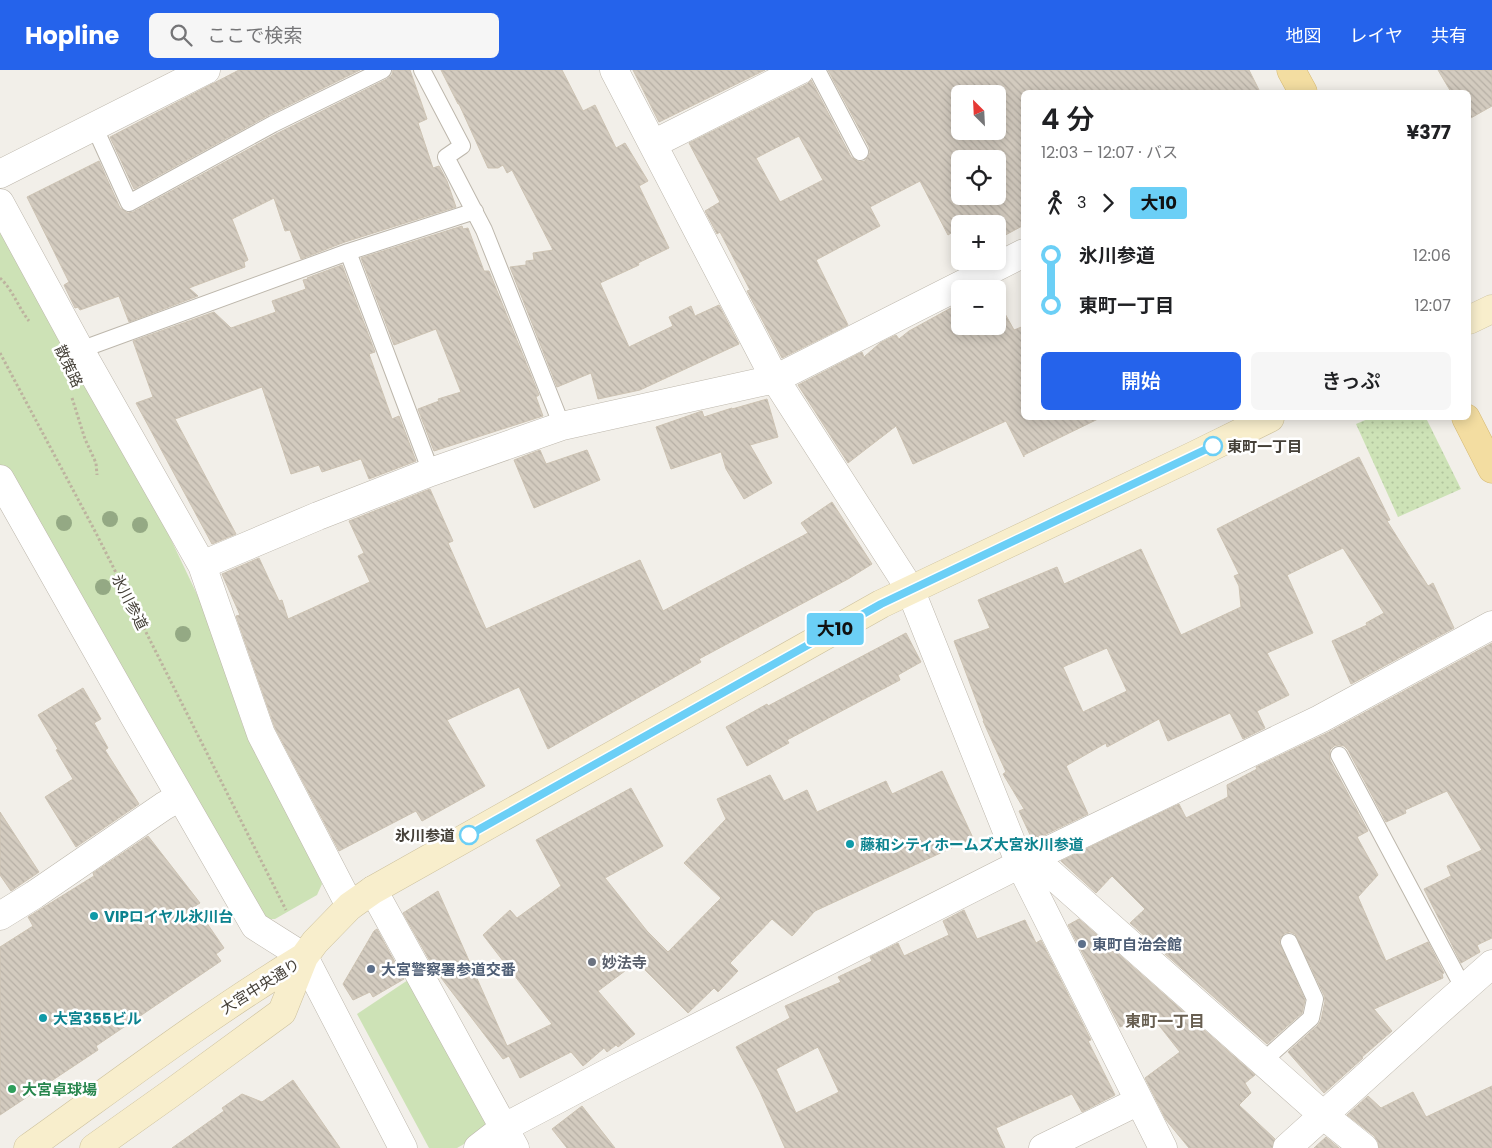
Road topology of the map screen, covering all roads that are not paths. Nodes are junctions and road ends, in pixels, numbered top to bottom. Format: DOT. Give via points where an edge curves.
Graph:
graph roads {
  1 [pos="206,70"];
  2 [pos="383,70"];
  3 [pos="422,70"];
  4 [pos="614,70"];
  5 [pos="800,70"];
  6 [pos="817,70"];
  7 [pos="1291,70"];
  8 [pos="1302,90"];
  9 [pos="94,126"];
  10 [pos="653,144"];
  11 [pos="860,152"];
  12 [pos="0,174"];
  13 [pos="0,203"];
  14 [pos="475,211"];
  15 [pos="348,252"];
  16 [pos="1021,255"];
  17 [pos="1492,309"];
  18 [pos="1471,319"];
  19 [pos="80,350"];
  20 [pos="775,379"];
  21 [pos="1266,420"];
  22 [pos="1467,420"];
  23 [pos="562,426"];
  24 [pos="1492,469"];
  25 [pos="431,472"];
  26 [pos="2,486"];
  27 [pos="202,565"];
  28 [pos="910,589"];
  29 [pos="1492,625"];
  30 [pos="1339,755"];
  31 [pos="180,797"];
  32 [pos="1027,861"];
  33 [pos="374,890"];
  34 [pos="350,906"];
  35 [pos="0,916"];
  36 [pos="1289,942"];
  37 [pos="304,958"];
  38 [pos="1492,964"];
  39 [pos="1464,989"];
  40 [pos="1263,1061"];
  41 [pos="1139,1101"];
  42 [pos="1323,1115"];
  43 [pos="510,1137"];
  44 [pos="28,1148"];
  45 [pos="94,1148"];
  46 [pos="403,1148"];
  47 [pos="478,1148"];
  48 [pos="1043,1148"];
  49 [pos="1163,1148"];
  50 [pos="1287,1148"];
  51 [pos="1364,1148"];
  1 -- 9 [label="street"];
  2 -- 9 [label="lane" via="273,124 129,203"];
  3 -- 14 [label="lane" via="462,146 446,156"];
  4 -- 10 [label="street"];
  5 -- 10 [label="street"];
  6 -- 11 [label="lane"];
  7 -- 8 [label="main road"];
  9 -- 12 [label="street"];
  10 -- 20 [label="street"];
  13 -- 19 [label="street"];
  14 -- 15 [label="lane"];
  14 -- 23 [label="lane"];
  15 -- 19 [label="lane"];
  15 -- 25 [label="lane"];
  16 -- 20 [label="street"];
  17 -- 18 [label="main road"];
  19 -- 27 [label="street"];
  20 -- 23 [label="street"];
  20 -- 28 [label="street"];
  21 -- 28 [label="main road"];
  22 -- 24 [label="main road"];
  23 -- 25 [label="street"];
  25 -- 27 [label="street"];
  26 -- 31 [label="street"];
  27 -- 34 [label="street" via="261,734"];
  28 -- 32 [label="street"];
  28 -- 33 [label="main road"];
  29 -- 32 [label="street" via="1320,719"];
  30 -- 39 [label="lane"];
  31 -- 35 [label="street"];
  31 -- 37 [label="street" via="255,926"];
  32 -- 40 [label="street"];
  32 -- 41 [label="street"];
  32 -- 43 [label="street" via="615,1068"];
  33 -- 34 [label="main road"];
  33 -- 43 [label="street"];
  34 -- 37 [label="main road"];
  36 -- 40 [label="lane" via="1315,999 1311,1018"];
  37 -- 44 [label="main road, 大宮中央通り" via="204,1021"];
  37 -- 45 [label="main road, 大宮中央通り" via="282,1012"];
  37 -- 46 [label="street"];
  38 -- 39 [label="street"];
  39 -- 42 [label="street"];
  40 -- 42 [label="street"];
  41 -- 48 [label="street"];
  41 -- 49 [label="street"];
  42 -- 50 [label="street"];
  42 -- 51 [label="street"];
  43 -- 47 [label="street"];
}
